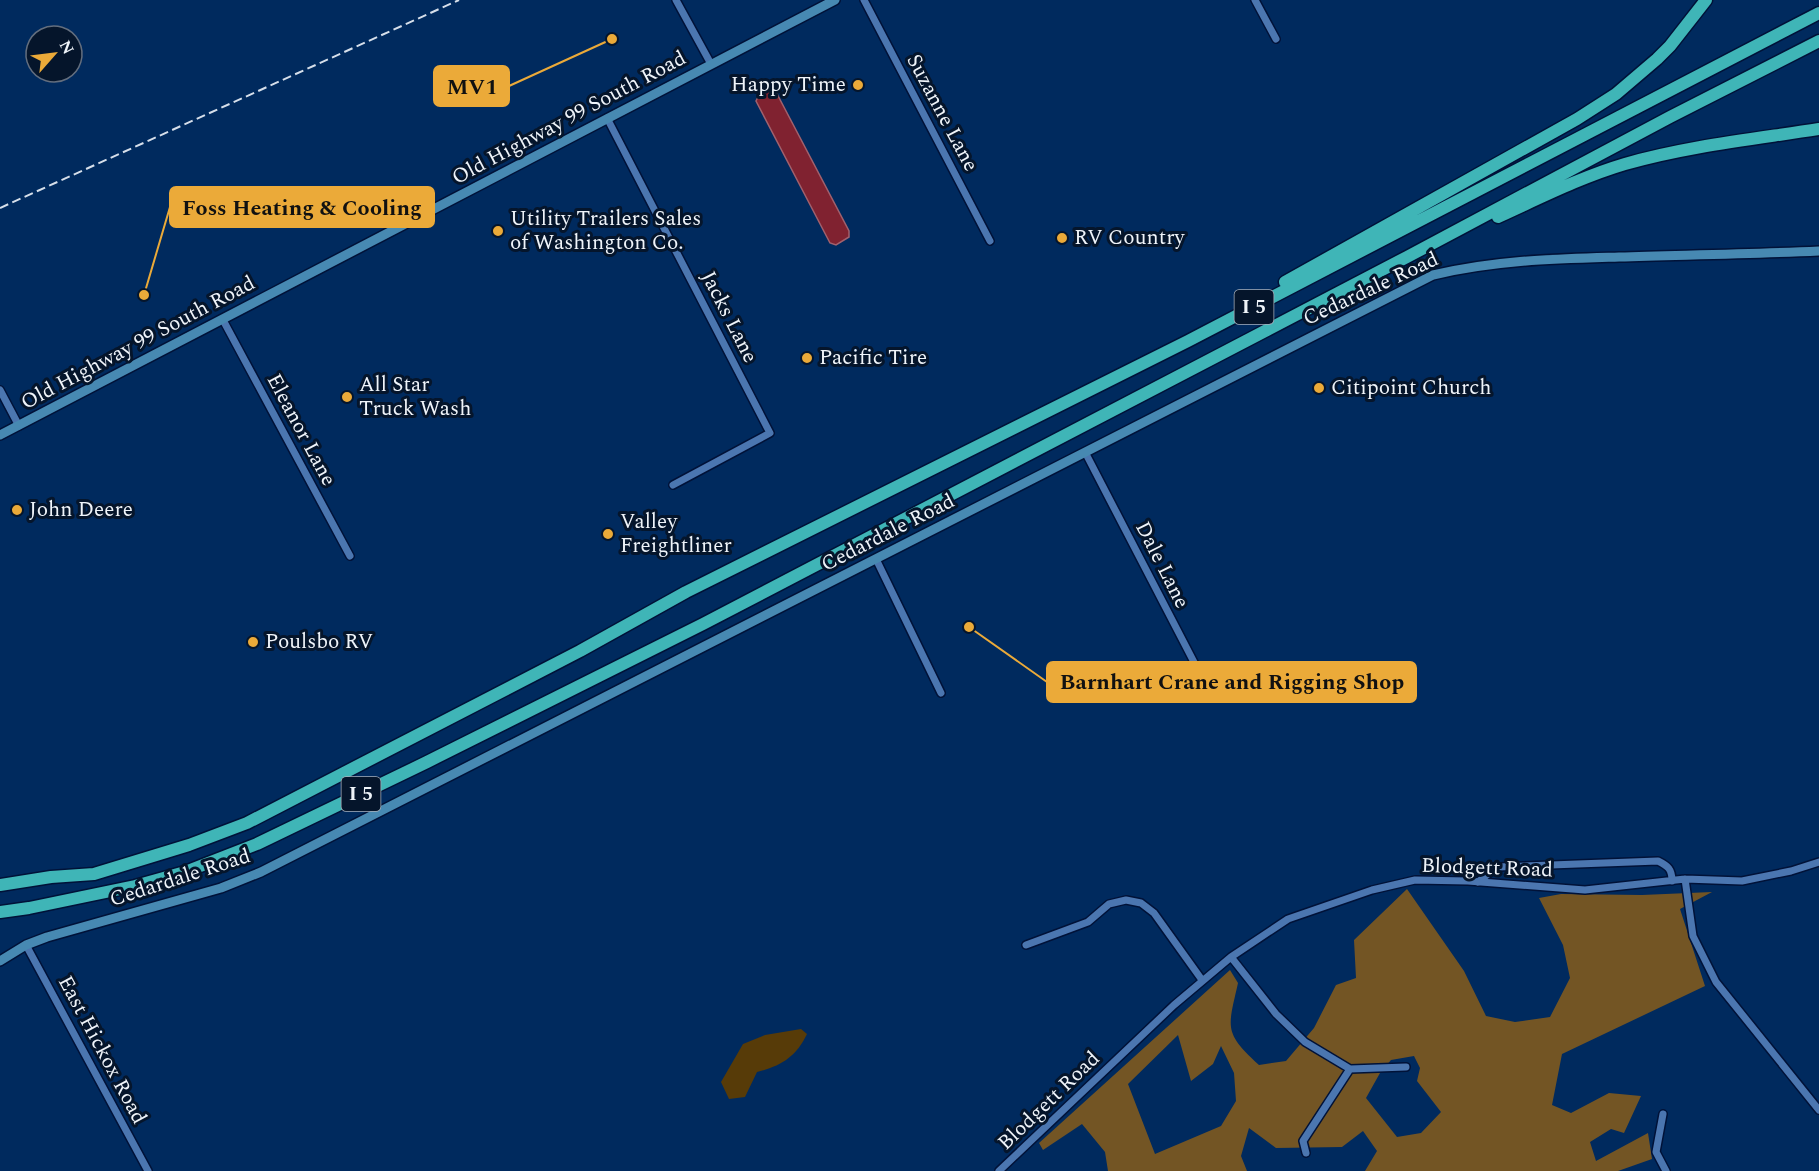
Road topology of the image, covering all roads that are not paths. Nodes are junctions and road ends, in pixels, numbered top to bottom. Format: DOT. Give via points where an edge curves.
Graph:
graph roads {
  1 [pos="676,0"];
  2 [pos="835,0"];
  3 [pos="864,0"];
  4 [pos="1256,0"];
  5 [pos="1706,0"];
  6 [pos="1819,13"];
  7 [pos="1276,39"];
  8 [pos="1819,41"];
  9 [pos="711,64"];
  10 [pos="607,118"];
  11 [pos="1819,129"];
  12 [pos="990,241"];
  13 [pos="1819,251"];
  14 [pos="1407,257"];
  15 [pos="223,320"];
  16 [pos="1188,341"];
  17 [pos="0,390"];
  18 [pos="19,426"];
  19 [pos="0,435"];
  20 [pos="1085,452"];
  21 [pos="673,485"];
  22 [pos="350,556"];
  23 [pos="876,559"];
  24 [pos="941,693"];
  25 [pos="1210,693"];
  26 [pos="1819,862"];
  27 [pos="1685,879"];
  28 [pos="1672,881"];
  29 [pos="1478,882"];
  30 [pos="0,885"];
  31 [pos="0,912"];
  32 [pos="26,945"];
  33 [pos="1026,945"];
  34 [pos="1231,957"];
  35 [pos="0,961"];
  36 [pos="1202,980"];
  37 [pos="1406,1067"];
  38 [pos="1350,1069"];
  39 [pos="1819,1110"];
  40 [pos="1663,1114"];
  41 [pos="1306,1153"];
  42 [pos="148,1171"];
  43 [pos="999,1171"];
  44 [pos="1666,1171"];
  1 -- 9 [label="street"];
  2 -- 9 [label="street, Old Highway 99 South Road"];
  3 -- 12 [label="street, Suzanne Lane"];
  4 -- 7 [label="street"];
  5 -- 16 [label="highway" via="1657,59 1592,111 1261,295"];
  6 -- 16 [label="highway, I 5"];
  8 -- 14 [label="highway, I 5"];
  9 -- 10 [label="street, Old Highway 99 South Road"];
  10 -- 15 [label="street, Old Highway 99 South Road"];
  10 -- 21 [label="street, Jacks Lane" via="770,433"];
  11 -- 14 [label="highway" via="1617,167"];
  13 -- 20 [label="street, Cedardale Road" via="1521,260 1433,275"];
  14 -- 31 [label="highway, I 5" via="703,624 257,844 157,880"];
  15 -- 18 [label="street, Old Highway 99 South Road"];
  15 -- 22 [label="street, Eleanor Lane"];
  16 -- 30 [label="highway, I 5" via="686,592 247,823 94,874"];
  17 -- 18 [label="street"];
  18 -- 19 [label="street, Old Highway 99 South Road"];
  20 -- 23 [label="street, Cedardale Road"];
  20 -- 25 [label="street, Dale Lane"];
  23 -- 24 [label="street"];
  23 -- 32 [label="street, Cedardale Road" via="261,872 221,888"];
  26 -- 27 [label="street, Blodgett Road" via="1742,881"];
  27 -- 28 [label="street, Blodgett Road"];
  27 -- 39 [label="street" via="1694,936 1716,982"];
  28 -- 29 [label="street, Blodgett Road" via="1584,890"];
  28 -- 29 [label="street" via="1667,865 1658,861 1497,867"];
  29 -- 34 [label="street, Blodgett Road" via="1415,880 1372,890 1288,919"];
  32 -- 35 [label="street, Cedardale Road"];
  32 -- 42 [label="street, East Hickox Road"];
  33 -- 36 [label="street" via="1088,922 1109,904 1126,900 1141,903 1154,913"];
  34 -- 36 [label="street, Blodgett Road"];
  34 -- 38 [label="street" via="1276,1014 1305,1042"];
  36 -- 43 [label="street, Blodgett Road"];
  37 -- 38 [label="street"];
  38 -- 41 [label="street" via="1303,1140"];
  40 -- 44 [label="street" via="1656,1152"];
}
